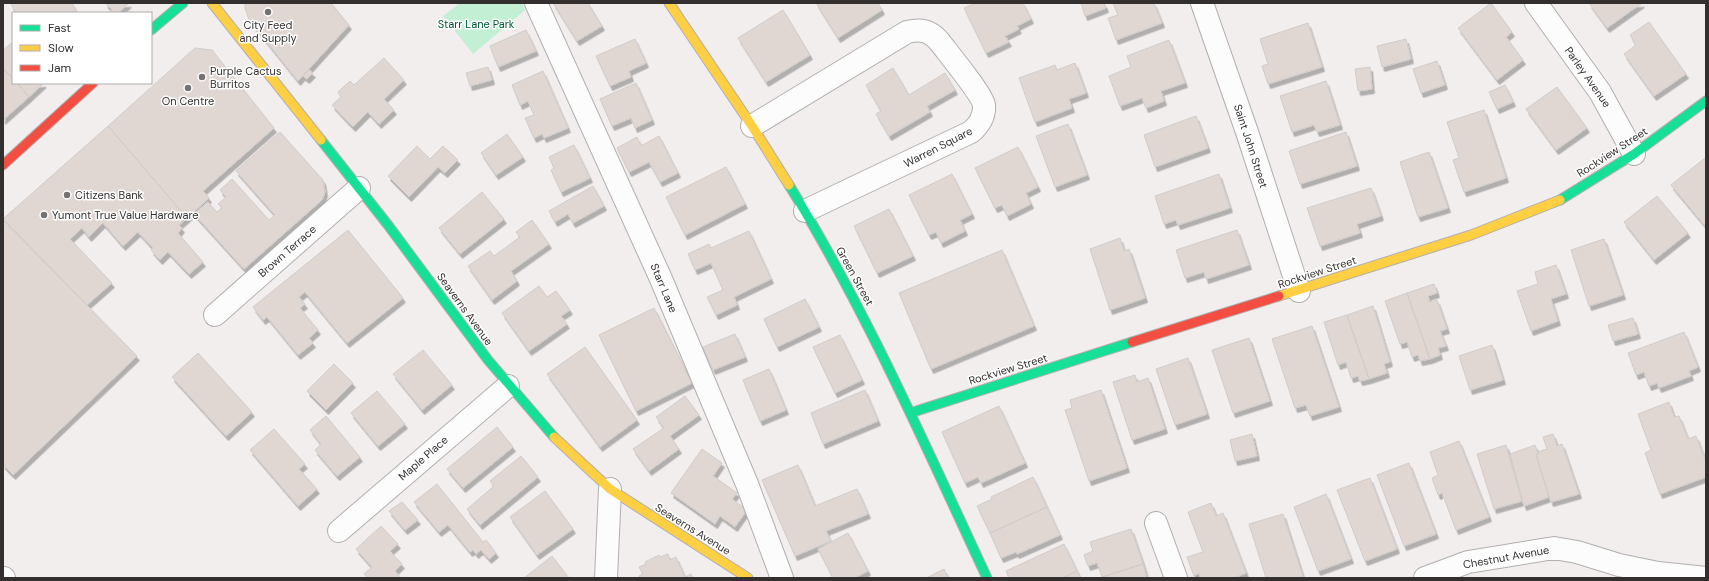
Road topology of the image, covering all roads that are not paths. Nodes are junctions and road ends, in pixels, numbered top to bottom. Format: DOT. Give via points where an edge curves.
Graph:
graph roads {
  1 [pos="183,3"];
  2 [pos="212,3"];
  3 [pos="536,3"];
  4 [pos="669,3"];
  5 [pos="1202,3"];
  6 [pos="1536,3"];
  7 [pos="152,29"];
  8 [pos="92,84"];
  9 [pos="1706,101"];
  10 [pos="752,126"];
  11 [pos="1634,154"];
  12 [pos="3,164"];
  13 [pos="359,188"];
  14 [pos="804,211"];
  15 [pos="1299,291"];
  16 [pos="215,315"];
  17 [pos="508,386"];
  18 [pos="910,412"];
  19 [pos="610,489"];
  20 [pos="1156,524"];
  21 [pos="339,531"];
  22 [pos="606,578"];
  23 [pos="748,578"];
  24 [pos="782,578"];
  25 [pos="987,578"];
  26 [pos="1176,578"];
  27 [pos="1425,578"];
  28 [pos="1706,578"];
  1 -- 7 [label="street"];
  2 -- 13 [label="street, Seaverns Avenue"];
  3 -- 24 [label="street, Starr Lane" via="661,279 747,484"];
  4 -- 10 [label="street, Green Street"];
  5 -- 15 [label="street, Saint John Street"];
  6 -- 11 [label="street, Parley Avenue" via="1600,92"];
  8 -- 12 [label="street"];
  9 -- 11 [label="street, Rockview Street"];
  10 -- 14 [label="street, Green Street"];
  10 -- 14 [label="street, Warren Square" via="907,32 917,29 933,34 982,98 982,120 971,132"];
  11 -- 15 [label="street, Rockview Street" via="1557,202 1471,235"];
  13 -- 16 [label="street, Brown Terrace"];
  13 -- 17 [label="street, Seaverns Avenue"];
  14 -- 18 [label="street, Green Street" via="858,305"];
  15 -- 18 [label="street, Rockview Street"];
  17 -- 19 [label="street, Seaverns Avenue" via="556,439"];
  17 -- 21 [label="street, Maple Place"];
  18 -- 25 [label="street, Green Street"];
  19 -- 22 [label="street"];
  19 -- 23 [label="street, Seaverns Avenue"];
  20 -- 26 [label="street"];
  27 -- 28 [label="street, Chestnut Avenue" via="1468,562 1554,548 1658,573"];
}
